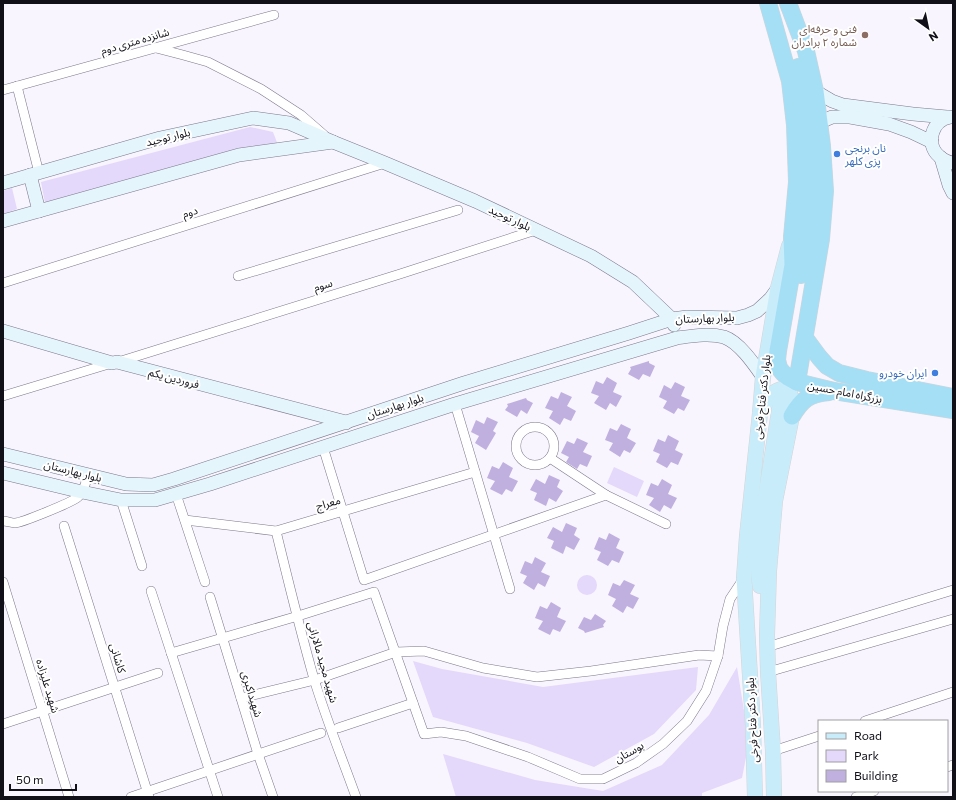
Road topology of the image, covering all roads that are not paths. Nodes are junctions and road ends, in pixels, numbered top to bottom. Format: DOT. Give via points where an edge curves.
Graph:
graph roads {
  1 [pos="768,3"];
  2 [pos="784,3"];
  3 [pos="788,3"];
  4 [pos="274,15"];
  5 [pos="155,49"];
  6 [pos="16,86"];
  7 [pos="3,90"];
  8 [pos="815,91"];
  9 [pos="950,117"];
  10 [pos="819,125"];
  11 [pos="333,142"];
  12 [pos="932,142"];
  13 [pos="941,158"];
  14 [pos="385,163"];
  15 [pos="953,163"];
  16 [pos="34,174"];
  17 [pos="3,183"];
  18 [pos="953,193"];
  19 [pos="458,210"];
  20 [pos="39,211"];
  21 [pos="3,221"];
  22 [pos="536,230"];
  23 [pos="792,237"];
  24 [pos="238,276"];
  25 [pos="3,283"];
  26 [pos="778,288"];
  27 [pos="672,319"];
  28 [pos="3,331"];
  29 [pos="677,338"];
  30 [pos="805,338"];
  31 [pos="788,362"];
  32 [pos="114,363"];
  33 [pos="762,377"];
  34 [pos="798,382"];
  35 [pos="834,391"];
  36 [pos="906,395"];
  37 [pos="3,396"];
  38 [pos="953,397"];
  39 [pos="782,399"];
  40 [pos="455,404"];
  41 [pos="953,410"];
  42 [pos="760,413"];
  43 [pos="792,416"];
  44 [pos="346,422"];
  45 [pos="349,438"];
  46 [pos="323,447"];
  47 [pos="3,454"];
  48 [pos="550,458"];
  49 [pos="475,472"];
  50 [pos="3,473"];
  51 [pos="88,475"];
  52 [pos="82,492"];
  53 [pos="176,494"];
  54 [pos="606,495"];
  55 [pos="121,500"];
  56 [pos="343,512"];
  57 [pos="3,520"];
  58 [pos="185,520"];
  59 [pos="666,524"];
  60 [pos="64,526"];
  61 [pos="276,531"];
  62 [pos="494,534"];
  63 [pos="142,566"];
  64 [pos="744,578"];
  65 [pos="3,582"];
  66 [pos="205,582"];
  67 [pos="510,589"];
  68 [pos="953,590"];
  69 [pos="151,591"];
  70 [pos="210,597"];
  71 [pos="298,616"];
  72 [pos="953,619"];
  73 [pos="223,638"];
  74 [pos="767,641"];
  75 [pos="396,652"];
  76 [pos="171,653"];
  77 [pos="718,656"];
  78 [pos="768,672"];
  79 [pos="158,673"];
  80 [pos="315,680"];
  81 [pos="115,688"];
  82 [pos="953,692"];
  83 [pos="241,698"];
  84 [pos="413,703"];
  85 [pos="43,711"];
  86 [pos="868,720"];
  87 [pos="3,724"];
  88 [pos="338,728"];
  89 [pos="321,734"];
  90 [pos="818,736"];
  91 [pos="773,751"];
  92 [pos="258,754"];
  93 [pos="209,771"];
  94 [pos="871,792"];
  95 [pos="148,794"];
  96 [pos="69,797"];
  97 [pos="131,797"];
  98 [pos="218,797"];
  99 [pos="273,797"];
  100 [pos="356,797"];
  101 [pos="755,797"];
  102 [pos="774,797"];
  103 [pos="856,797"];
  1 -- 23 [label="highway, بلوار دکتر فتاح فرخی" via="790,81 795,125 797,182"];
  2 -- 31 [label="highway" via="804,96 810,146 811,196"];
  3 -- 8 [label="highway" via="806,51"];
  4 -- 5 [label="street, شانزده متری دوم"];
  5 -- 6 [label="street, شانزده متری دوم"];
  5 -- 11 [label="street" via="208,62 261,89 301,115"];
  6 -- 7 [label="street, شانزده متری دوم"];
  6 -- 16 [label="street"];
  8 -- 9 [label="main road" via="843,105"];
  8 -- 10 [label="highway"];
  9 -- 12 [label="main road" via="940,121 935,127"];
  10 -- 12 [label="main road" via="832,117 850,118 889,124"];
  10 -- 30 [label="highway" via="825,191 821,239"];
  11 -- 14 [label="main road, بلوار توحید"];
  11 -- 16 [label="main road, بلوار توحید" via="289,123 253,118 160,138"];
  11 -- 20 [label="main road, بلوار توحید" via="239,155"];
  12 -- 13 [label="main road" via="934,150"];
  13 -- 15 [label="main road"];
  13 -- 18 [label="main road"];
  14 -- 22 [label="main road, بلوار توحید"];
  14 -- 25 [label="street, دوم"];
  16 -- 17 [label="main road, بلوار توحید"];
  16 -- 20 [label="main road"];
  19 -- 24 [label="street"];
  20 -- 21 [label="main road, بلوار توحید"];
  22 -- 27 [label="main road, بلوار توحید" via="591,256 633,282"];
  22 -- 32 [label="street, سوم"];
  23 -- 26 [label="main road, بلوار دکتر فتاح فرخی"];
  23 -- 34 [label="highway, بزرگراه امام حسین" via="792,264 777,360 783,373"];
  26 -- 27 [label="main road, بلوار بهارستان" via="766,303 748,315 737,318"];
  26 -- 33 [label="main road, بلوار دکتر فتاح فرخی"];
  27 -- 29 [label="main road"];
  27 -- 44 [label="main road, بلوار بهارستان"];
  28 -- 32 [label="main road, فروردین یکم"];
  29 -- 33 [label="main road, بلوار بهارستان" via="725,337 749,358"];
  29 -- 40 [label="main road, بلوار بهارستان"];
  30 -- 34 [label="highway"];
  30 -- 36 [label="highway, بزرگراه امام حسین" via="827,366 839,373 868,380"];
  32 -- 37 [label="street"];
  32 -- 44 [label="main road, فروردین یکم"];
  33 -- 42 [label="main road, بلوار دکتر فتاح فرخی"];
  34 -- 35 [label="highway, بزرگراه امام حسین"];
  35 -- 36 [label="highway, بزرگراه امام حسین"];
  35 -- 43 [label="highway" via="806,398"];
  36 -- 38 [label="highway, بزرگراه امام حسین"];
  36 -- 41 [label="highway, بزرگراه امام حسین"];
  39 -- 74 [label="main road" via="759,538 759,576"];
  40 -- 45 [label="main road, بلوار بهارستان"];
  40 -- 49 [label="street"];
  42 -- 43 [label="main road, بلوار دکتر فتاح فرخی" via="774,391 781,389 788,391 792,400"];
  42 -- 64 [label="main road, بلوار دکتر فتاح فرخی"];
  43 -- 74 [label="main road, بلوار دکتر فتاح فرخی" via="775,501"];
  44 -- 45 [label="main road"];
  44 -- 51 [label="main road, بلوار بهارستان" via="153,485 126,484"];
  45 -- 46 [label="main road, بلوار بهارستان"];
  46 -- 53 [label="main road, بلوار بهارستان"];
  46 -- 56 [label="street"];
  47 -- 51 [label="main road, بلوار بهارستان"];
  48 -- 48 [label="street" via="539,465 521,460 516,448 519,436 528,428 546,431 554,447"];
  48 -- 54 [label="street"];
  49 -- 56 [label="street, معراج"];
  49 -- 62 [label="street"];
  50 -- 52 [label="main road, بلوار بهارستان"];
  51 -- 52 [label="street"];
  52 -- 55 [label="main road, بلوار بهارستان"];
  52 -- 57 [label="street" via="72,501 16,524"];
  53 -- 55 [label="main road, بلوار بهارستان" via="155,500"];
  53 -- 58 [label="street"];
  54 -- 59 [label="street"];
  54 -- 62 [label="street"];
  55 -- 63 [label="street"];
  56 -- 61 [label="street, معراج"];
  56 -- 62 [label="street" via="364,580"];
  58 -- 61 [label="street, معراج"];
  58 -- 66 [label="street"];
  60 -- 81 [label="street, کاشانی"];
  61 -- 71 [label="street, شهید مجید مالارانی"];
  62 -- 67 [label="street"];
  64 -- 77 [label="street, بوستان" via="730,599"];
  64 -- 101 [label="main road, بلوار دکتر فتاح فرخی"];
  65 -- 85 [label="street, شهید علیزاده"];
  68 -- 74 [label="street"];
  69 -- 76 [label="street"];
  70 -- 73 [label="street, شهیداکبری"];
  71 -- 73 [label="street"];
  71 -- 75 [label="street" via="374,592"];
  71 -- 80 [label="street, شهید مجید مالارانی"];
  72 -- 78 [label="street"];
  73 -- 76 [label="street"];
  73 -- 83 [label="street, شهیداکبری"];
  74 -- 78 [label="main road, بلوار دکتر فتاح فرخی"];
  75 -- 77 [label="street" via="424,651 483,668 537,677 699,656"];
  75 -- 80 [label="street"];
  75 -- 84 [label="street"];
  76 -- 93 [label="street"];
  77 -- 84 [label="street, بوستان" via="706,691 687,721 663,744 636,763 603,779 580,779 528,757 466,736 441,732 424,734"];
  78 -- 91 [label="main road, بلوار دکتر فتاح فرخی"];
  79 -- 81 [label="street"];
  80 -- 83 [label="street"];
  80 -- 100 [label="street, شهید مجید مالارانی"];
  81 -- 85 [label="street"];
  81 -- 95 [label="street, کاشانی"];
  82 -- 86 [label="street"];
  83 -- 92 [label="street, شهیداکبری"];
  84 -- 88 [label="street"];
  85 -- 87 [label="street"];
  85 -- 96 [label="street, شهید علیزاده"];
  89 -- 92 [label="street"];
  90 -- 91 [label="street"];
  91 -- 102 [label="main road, بلوار دکتر فتاح فرخی"];
  92 -- 93 [label="street"];
  92 -- 99 [label="street, شهیداکبری"];
  93 -- 95 [label="street"];
  93 -- 98 [label="street"];
  94 -- 103 [label="street"];
  95 -- 97 [label="street"];
}
